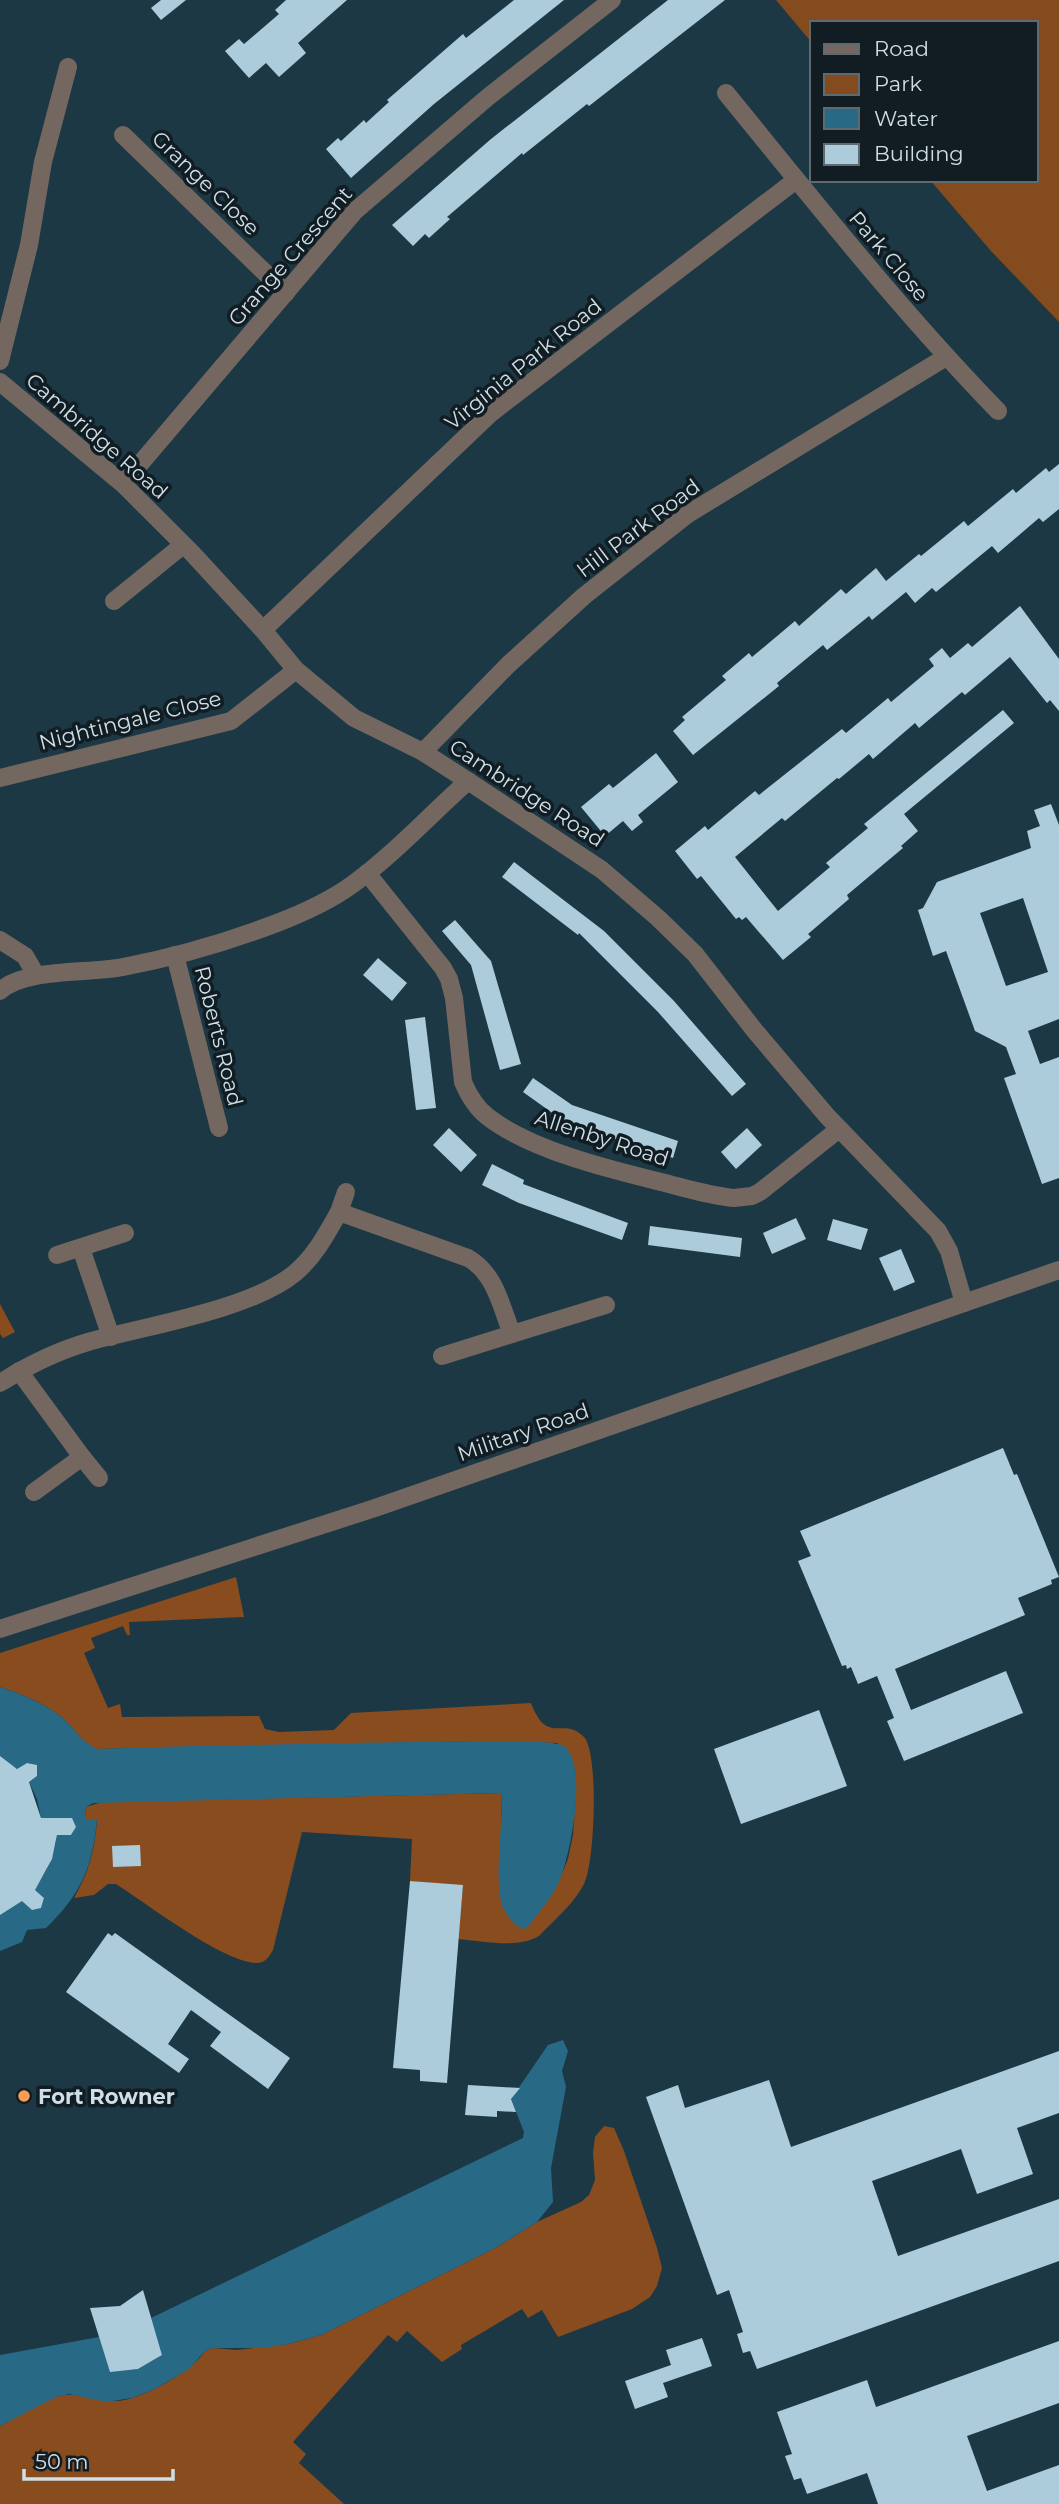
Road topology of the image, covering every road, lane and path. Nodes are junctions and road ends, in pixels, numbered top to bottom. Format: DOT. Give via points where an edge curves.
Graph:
graph roads {
  1 [pos="612,0"];
  2 [pos="68,66"];
  3 [pos="726,93"];
  4 [pos="123,135"];
  5 [pos="796,180"];
  6 [pos="286,293"];
  7 [pos="946,357"];
  8 [pos="0,361"];
  9 [pos="0,383"];
  10 [pos="998,411"];
  11 [pos="123,484"];
  12 [pos="183,545"];
  13 [pos="114,600"];
  14 [pos="263,630"];
  15 [pos="296,670"];
  16 [pos="423,752"];
  17 [pos="1,776"];
  18 [pos="467,781"];
  19 [pos="367,873"];
  20 [pos="0,940"];
  21 [pos="176,955"];
  22 [pos="36,975"];
  23 [pos="0,991"];
  24 [pos="219,1128"];
  25 [pos="839,1129"];
  26 [pos="346,1192"];
  27 [pos="339,1212"];
  28 [pos="125,1233"];
  29 [pos="81,1248"];
  30 [pos="57,1255"];
  31 [pos="1059,1270"];
  32 [pos="964,1303"];
  33 [pos="606,1305"];
  34 [pos="512,1334"];
  35 [pos="111,1337"];
  36 [pos="442,1356"];
  37 [pos="19,1371"];
  38 [pos="0,1383"];
  39 [pos="82,1457"];
  40 [pos="99,1478"];
  41 [pos="34,1492"];
  42 [pos="0,1629"];
  1 -- 6 [label="street, Grange Crescent" via="488,97 355,211"];
  2 -- 8 [label="street"];
  3 -- 5 [label="street, Park Close"];
  4 -- 6 [label="street, Grange Close"];
  5 -- 7 [label="street, Park Close"];
  5 -- 14 [label="street, Virginia Park Road" via="491,413"];
  6 -- 11 [label="street, Grange Crescent"];
  7 -- 10 [label="street, Park Close"];
  7 -- 16 [label="street, Hill Park Road" via="688,514 509,664"];
  9 -- 11 [label="street, Cambridge Road"];
  11 -- 12 [label="street, Cambridge Road"];
  12 -- 13 [label="street"];
  12 -- 14 [label="street, Cambridge Road"];
  14 -- 15 [label="street, Cambridge Road"];
  15 -- 16 [label="street, Cambridge Road" via="354,718"];
  15 -- 17 [label="street, Nightingale Close" via="231,721"];
  16 -- 18 [label="street, Cambridge Road"];
  18 -- 19 [label="street"];
  18 -- 25 [label="street, Cambridge Road" via="602,870 658,918 695,954"];
  19 -- 21 [label="street" via="342,892 292,917"];
  19 -- 25 [label="street, Allenby Road" via="443,968 454,998 463,1082 480,1109 502,1126 611,1170 734,1198 760,1192"];
  20 -- 22 [label="street" via="25,956"];
  21 -- 22 [label="street" via="107,970"];
  21 -- 24 [label="street, Roberts Road"];
  22 -- 23 [label="street" via="13,981"];
  25 -- 32 [label="street, Cambridge Road" via="941,1235"];
  26 -- 27 [label="street"];
  27 -- 34 [label="street" via="480,1265 495,1289"];
  27 -- 35 [label="street" via="309,1260 293,1275 209,1311"];
  28 -- 29 [label="street"];
  29 -- 30 [label="street"];
  29 -- 35 [label="street"];
  31 -- 32 [label="street, Military Road"];
  32 -- 42 [label="street, Military Road" via="375,1508"];
  33 -- 34 [label="street"];
  34 -- 36 [label="street"];
  35 -- 37 [label="street" via="60,1352"];
  37 -- 38 [label="street"];
  37 -- 39 [label="street"];
  39 -- 40 [label="street"];
  39 -- 41 [label="street"];
}
